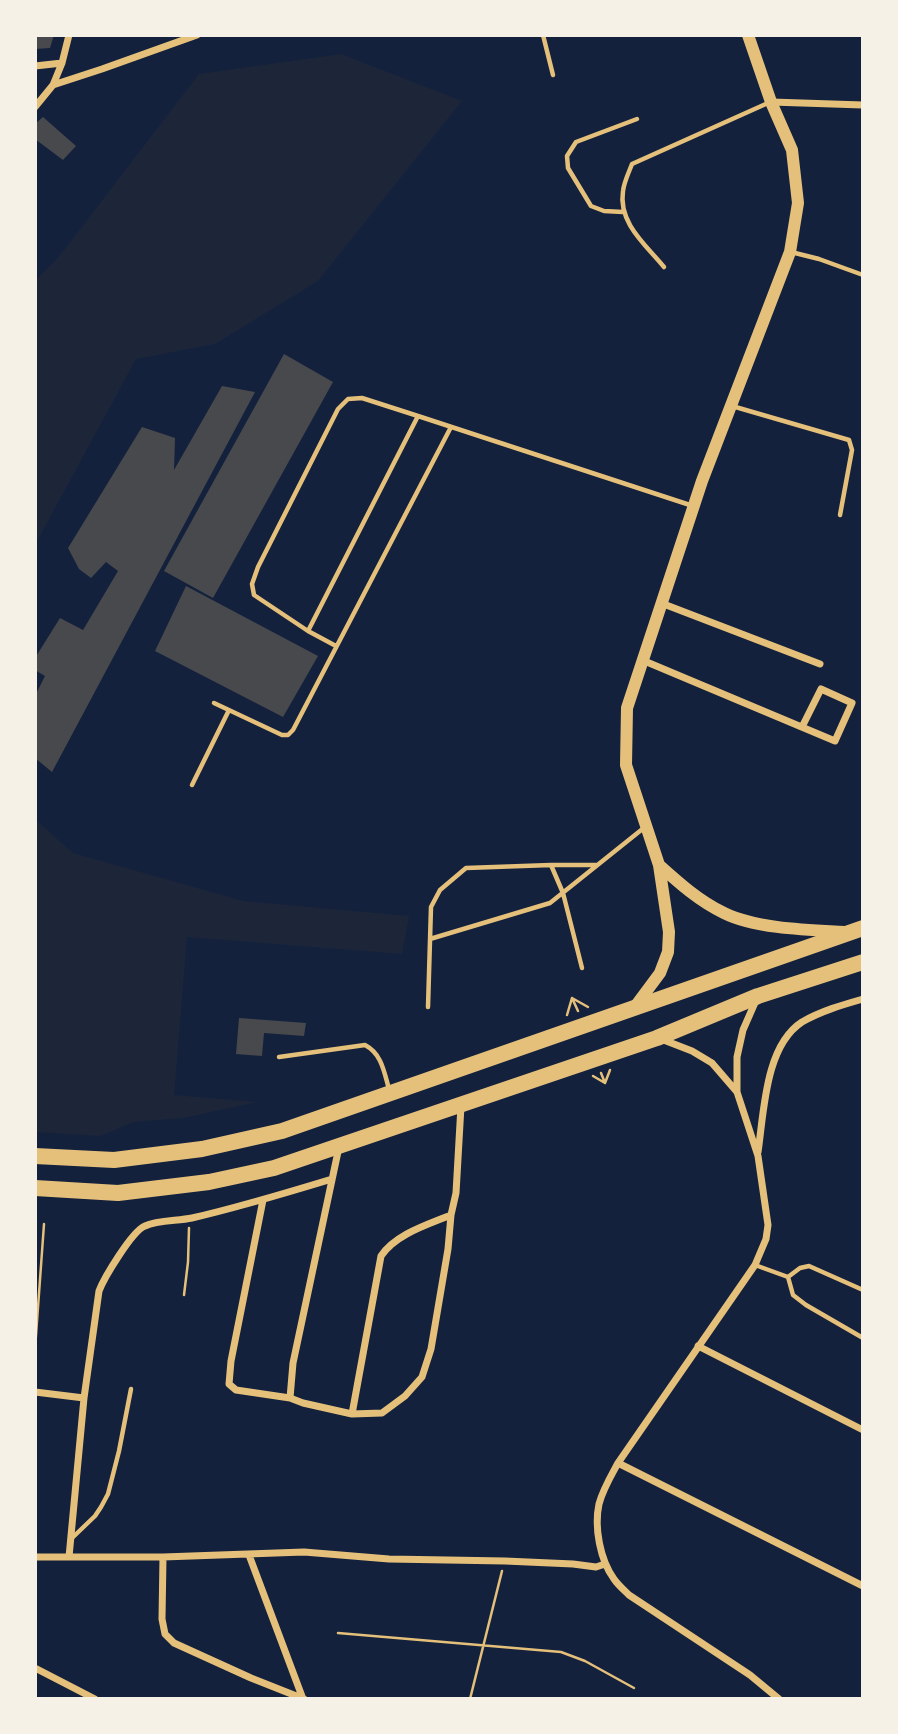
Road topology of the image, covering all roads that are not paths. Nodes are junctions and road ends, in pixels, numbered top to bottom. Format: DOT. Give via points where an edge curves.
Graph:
graph roads {
  1 [pos="69,35"];
  2 [pos="197,35"];
  3 [pos="543,35"];
  4 [pos="748,35"];
  5 [pos="62,63"];
  6 [pos="35,66"];
  7 [pos="553,75"];
  8 [pos="53,85"];
  9 [pos="771,102"];
  10 [pos="863,105"];
  11 [pos="35,107"];
  12 [pos="637,119"];
  13 [pos="623,212"];
  14 [pos="790,252"];
  15 [pos="664,268"];
  16 [pos="863,275"];
  17 [pos="731,405"];
  18 [pos="418,416"];
  19 [pos="451,427"];
  20 [pos="694,506"];
  21 [pos="840,515"];
  22 [pos="662,603"];
  23 [pos="308,631"];
  24 [pos="337,646"];
  25 [pos="642,660"];
  26 [pos="820,664"];
  27 [pos="214,703"];
  28 [pos="229,710"];
  29 [pos="802,727"];
  30 [pos="192,785"];
  31 [pos="646,826"];
  32 [pos="551,865"];
  33 [pos="598,865"];
  34 [pos="659,865"];
  35 [pos="563,893"];
  36 [pos="856,930"];
  37 [pos="430,939"];
  38 [pos="863,962"];
  39 [pos="582,968"];
  40 [pos="758,996"];
  41 [pos="863,999"];
  42 [pos="428,1007"];
  43 [pos="634,1008"];
  44 [pos="657,1038"];
  45 [pos="279,1056"];
  46 [pos="737,1092"];
  47 [pos="390,1093"];
  48 [pos="461,1105"];
  49 [pos="340,1146"];
  50 [pos="35,1156"];
  51 [pos="758,1156"];
  52 [pos="332,1179"];
  53 [pos="35,1188"];
  54 [pos="263,1200"];
  55 [pos="451,1215"];
  56 [pos="755,1265"];
  57 [pos="788,1277"];
  58 [pos="863,1290"];
  59 [pos="863,1338"];
  60 [pos="698,1346"];
  61 [pos="131,1389"];
  62 [pos="35,1392"];
  63 [pos="85,1398"];
  64 [pos="290,1398"];
  65 [pos="352,1414"];
  66 [pos="863,1430"];
  67 [pos="618,1464"];
  68 [pos="71,1539"];
  69 [pos="249,1555"];
  70 [pos="35,1557"];
  71 [pos="69,1557"];
  72 [pos="163,1557"];
  73 [pos="605,1564"];
  74 [pos="863,1586"];
  75 [pos="35,1668"];
  76 [pos="95,1699"];
  77 [pos="303,1699"];
  78 [pos="779,1699"];
  1 -- 5 [label="street"];
  2 -- 8 [label="street"];
  3 -- 7 [label="lane"];
  4 -- 9 [label="street"];
  5 -- 6 [label="street"];
  5 -- 8 [label="street"];
  8 -- 11 [label="street"];
  9 -- 10 [label="street"];
  9 -- 13 [label="lane" via="632,164 622,190"];
  9 -- 14 [label="street" via="792,150 798,203"];
  12 -- 13 [label="lane" via="576,142 567,156 568,168 590,206"];
  13 -- 15 [label="lane"];
  14 -- 16 [label="lane"];
  14 -- 17 [label="street"];
  17 -- 20 [label="street"];
  17 -- 21 [label="lane" via="849,440 852,450"];
  18 -- 19 [label="lane"];
  18 -- 23 [label="lane"];
  18 -- 23 [label="lane" via="362,398 348,399 338,409 252,584 254,595"];
  19 -- 20 [label="lane"];
  19 -- 24 [label="lane"];
  20 -- 22 [label="street"];
  22 -- 25 [label="street"];
  22 -- 26 [label="street"];
  23 -- 24 [label="lane"];
  24 -- 28 [label="lane" via="288,735"];
  25 -- 29 [label="street"];
  25 -- 31 [label="street" via="627,708 626,765"];
  27 -- 28 [label="lane"];
  28 -- 30 [label="lane"];
  29 -- 29 [label="street" via="835,741 852,703 821,689"];
  31 -- 33 [label="lane"];
  31 -- 34 [label="street"];
  32 -- 33 [label="lane"];
  32 -- 35 [label="lane"];
  32 -- 37 [label="lane" via="467,868 440,890 431,908"];
  33 -- 35 [label="lane"];
  34 -- 36 [label="street" via="691,893 726,914 776,926"];
  34 -- 43 [label="street" via="668,952 660,973"];
  35 -- 37 [label="lane" via="550,903"];
  35 -- 39 [label="lane"];
  36 -- 43 [label="highway"];
  37 -- 42 [label="lane"];
  38 -- 40 [label="highway"];
  40 -- 44 [label="highway"];
  40 -- 46 [label="street" via="737,1057"];
  41 -- 51 [label="street" via="819,1013 787,1035 771,1074"];
  43 -- 47 [label="highway"];
  44 -- 46 [label="street" via="712,1063"];
  44 -- 48 [label="highway"];
  45 -- 47 [label="lane" via="365,1045 379,1056"];
  46 -- 51 [label="street"];
  47 -- 50 [label="highway" via="282,1131 202,1149 114,1160"];
  48 -- 49 [label="highway"];
  48 -- 55 [label="street"];
  49 -- 52 [label="street"];
  49 -- 53 [label="highway" via="274,1168 209,1182 118,1193"];
  51 -- 56 [label="street" via="768,1225"];
  52 -- 54 [label="street"];
  52 -- 64 [label="street" via="293,1363"];
  54 -- 63 [label="street" via="145,1225 137,1231 99,1291"];
  54 -- 64 [label="street" via="229,1384 236,1390"];
  55 -- 65 [label="street" via="408,1233 381,1256"];
  55 -- 65 [label="street" via="431,1349 422,1377 382,1413"];
  56 -- 57 [label="lane"];
  56 -- 60 [label="street"];
  57 -- 58 [label="lane" via="809,1266"];
  57 -- 59 [label="lane" via="793,1295"];
  60 -- 66 [label="street"];
  60 -- 67 [label="street"];
  61 -- 68 [label="lane" via="108,1494 95,1516"];
  62 -- 63 [label="street"];
  63 -- 68 [label="street"];
  64 -- 65 [label="street"];
  67 -- 73 [label="street" via="599,1505 598,1539"];
  67 -- 74 [label="street"];
  68 -- 71 [label="street"];
  69 -- 72 [label="street"];
  69 -- 73 [label="street" via="304,1552 389,1559"];
  69 -- 77 [label="street"];
  70 -- 71 [label="street"];
  71 -- 72 [label="street"];
  72 -- 77 [label="street" via="165,1634 174,1643"];
  73 -- 78 [label="street" via="629,1595"];
  75 -- 76 [label="street"];
}
